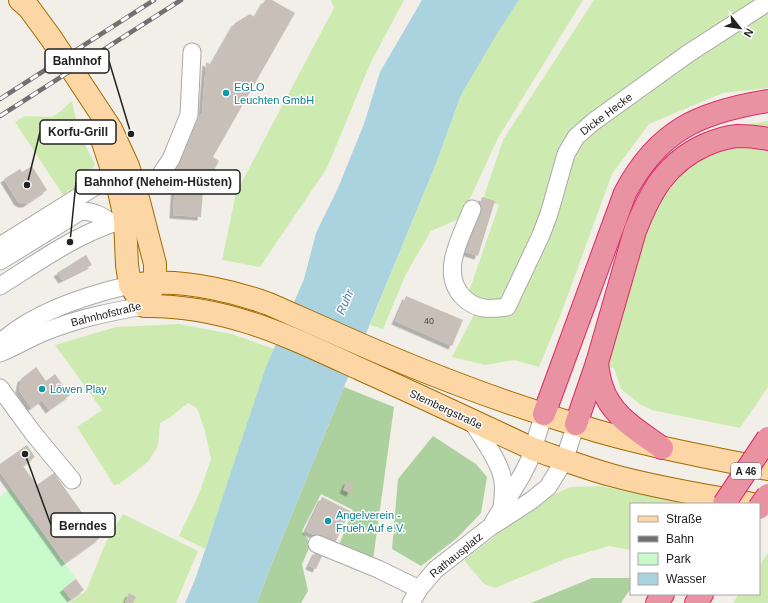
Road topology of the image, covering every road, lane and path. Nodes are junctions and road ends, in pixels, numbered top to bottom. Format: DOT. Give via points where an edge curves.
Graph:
graph roads {
  1 [pos="20,0"];
  2 [pos="768,2"];
  3 [pos="192,52"];
  4 [pos="84,88"];
  5 [pos="768,101"];
  6 [pos="768,139"];
  7 [pos="132,182"];
  8 [pos="99,184"];
  9 [pos="472,209"];
  10 [pos="127,219"];
  11 [pos="0,246"];
  12 [pos="0,261"];
  13 [pos="162,283"];
  14 [pos="130,285"];
  15 [pos="0,286"];
  16 [pos="153,306"];
  17 [pos="0,343"];
  18 [pos="0,353"];
  19 [pos="597,363"];
  20 [pos="0,388"];
  21 [pos="544,414"];
  22 [pos="471,420"];
  23 [pos="576,424"];
  24 [pos="768,438"];
  25 [pos="662,448"];
  26 [pos="533,449"];
  27 [pos="564,461"];
  28 [pos="768,469"];
  29 [pos="72,480"];
  30 [pos="768,495"];
  31 [pos="725,503"];
  32 [pos="746,503"];
  33 [pos="760,507"];
  34 [pos="502,510"];
  35 [pos="490,528"];
  36 [pos="317,544"];
  37 [pos="415,596"];
  1 -- 4 [label="main road" via="51,38"];
  2 -- 9 [label="street, Dicke Hecke" via="689,53 576,137 566,154 541,235 507,307 490,309 477,306 463,297 453,280 454,253"];
  3 -- 7 [label="street" via="189,115 171,159 157,180"];
  4 -- 7 [label="main road" via="111,128"];
  4 -- 10 [label="main road"];
  5 -- 21 [label="highway" via="737,106 677,130 643,163 625,193"];
  6 -- 19 [label="highway" via="736,136 712,142 684,156 658,183 635,231"];
  7 -- 10 [label="main road"];
  8 -- 11 [label="street"];
  10 -- 12 [label="street" via="81,211"];
  10 -- 13 [label="main road" via="155,264"];
  10 -- 14 [label="main road" via="127,265"];
  10 -- 15 [label="street" via="94,230 70,242"];
  13 -- 14 [label="main road, Bahnhofstraße"];
  13 -- 16 [label="main road, Bahnhofstraße"];
  13 -- 21 [label="main road" via="212,288 269,304 384,354"];
  14 -- 16 [label="main road"];
  14 -- 17 [label="street, Bahnhofstraße" via="76,300 31,320"];
  16 -- 18 [label="street, Bahnhofstraße" via="109,312 67,324"];
  16 -- 22 [label="main road, Stembergstraße" via="192,308 243,320 297,340"];
  19 -- 23 [label="highway"];
  19 -- 25 [label="highway" via="602,387 611,406 622,419"];
  20 -- 29 [label="street" via="32,433"];
  21 -- 23 [label="main road"];
  21 -- 26 [label="street, Rathausplatz"];
  22 -- 26 [label="main road, Stembergstraße"];
  22 -- 34 [label="street, Rathausplatz" via="502,474"];
  23 -- 25 [label="main road"];
  23 -- 27 [label="street, Rathausplatz"];
  24 -- 31 [label="highway, A 46, bridge"];
  25 -- 28 [label="main road"];
  26 -- 27 [label="main road, Stembergstraße"];
  26 -- 34 [label="street, Rathausplatz"];
  27 -- 32 [label="main road, Stembergstraße" via="612,476"];
  27 -- 35 [label="street, Rathausplatz" via="548,488"];
  30 -- 33 [label="highway, bridge"];
  34 -- 35 [label="street, Rathausplatz"];
  35 -- 37 [label="street, Rathausplatz" via="434,570"];
  36 -- 37 [label="street" via="378,569"];
}
